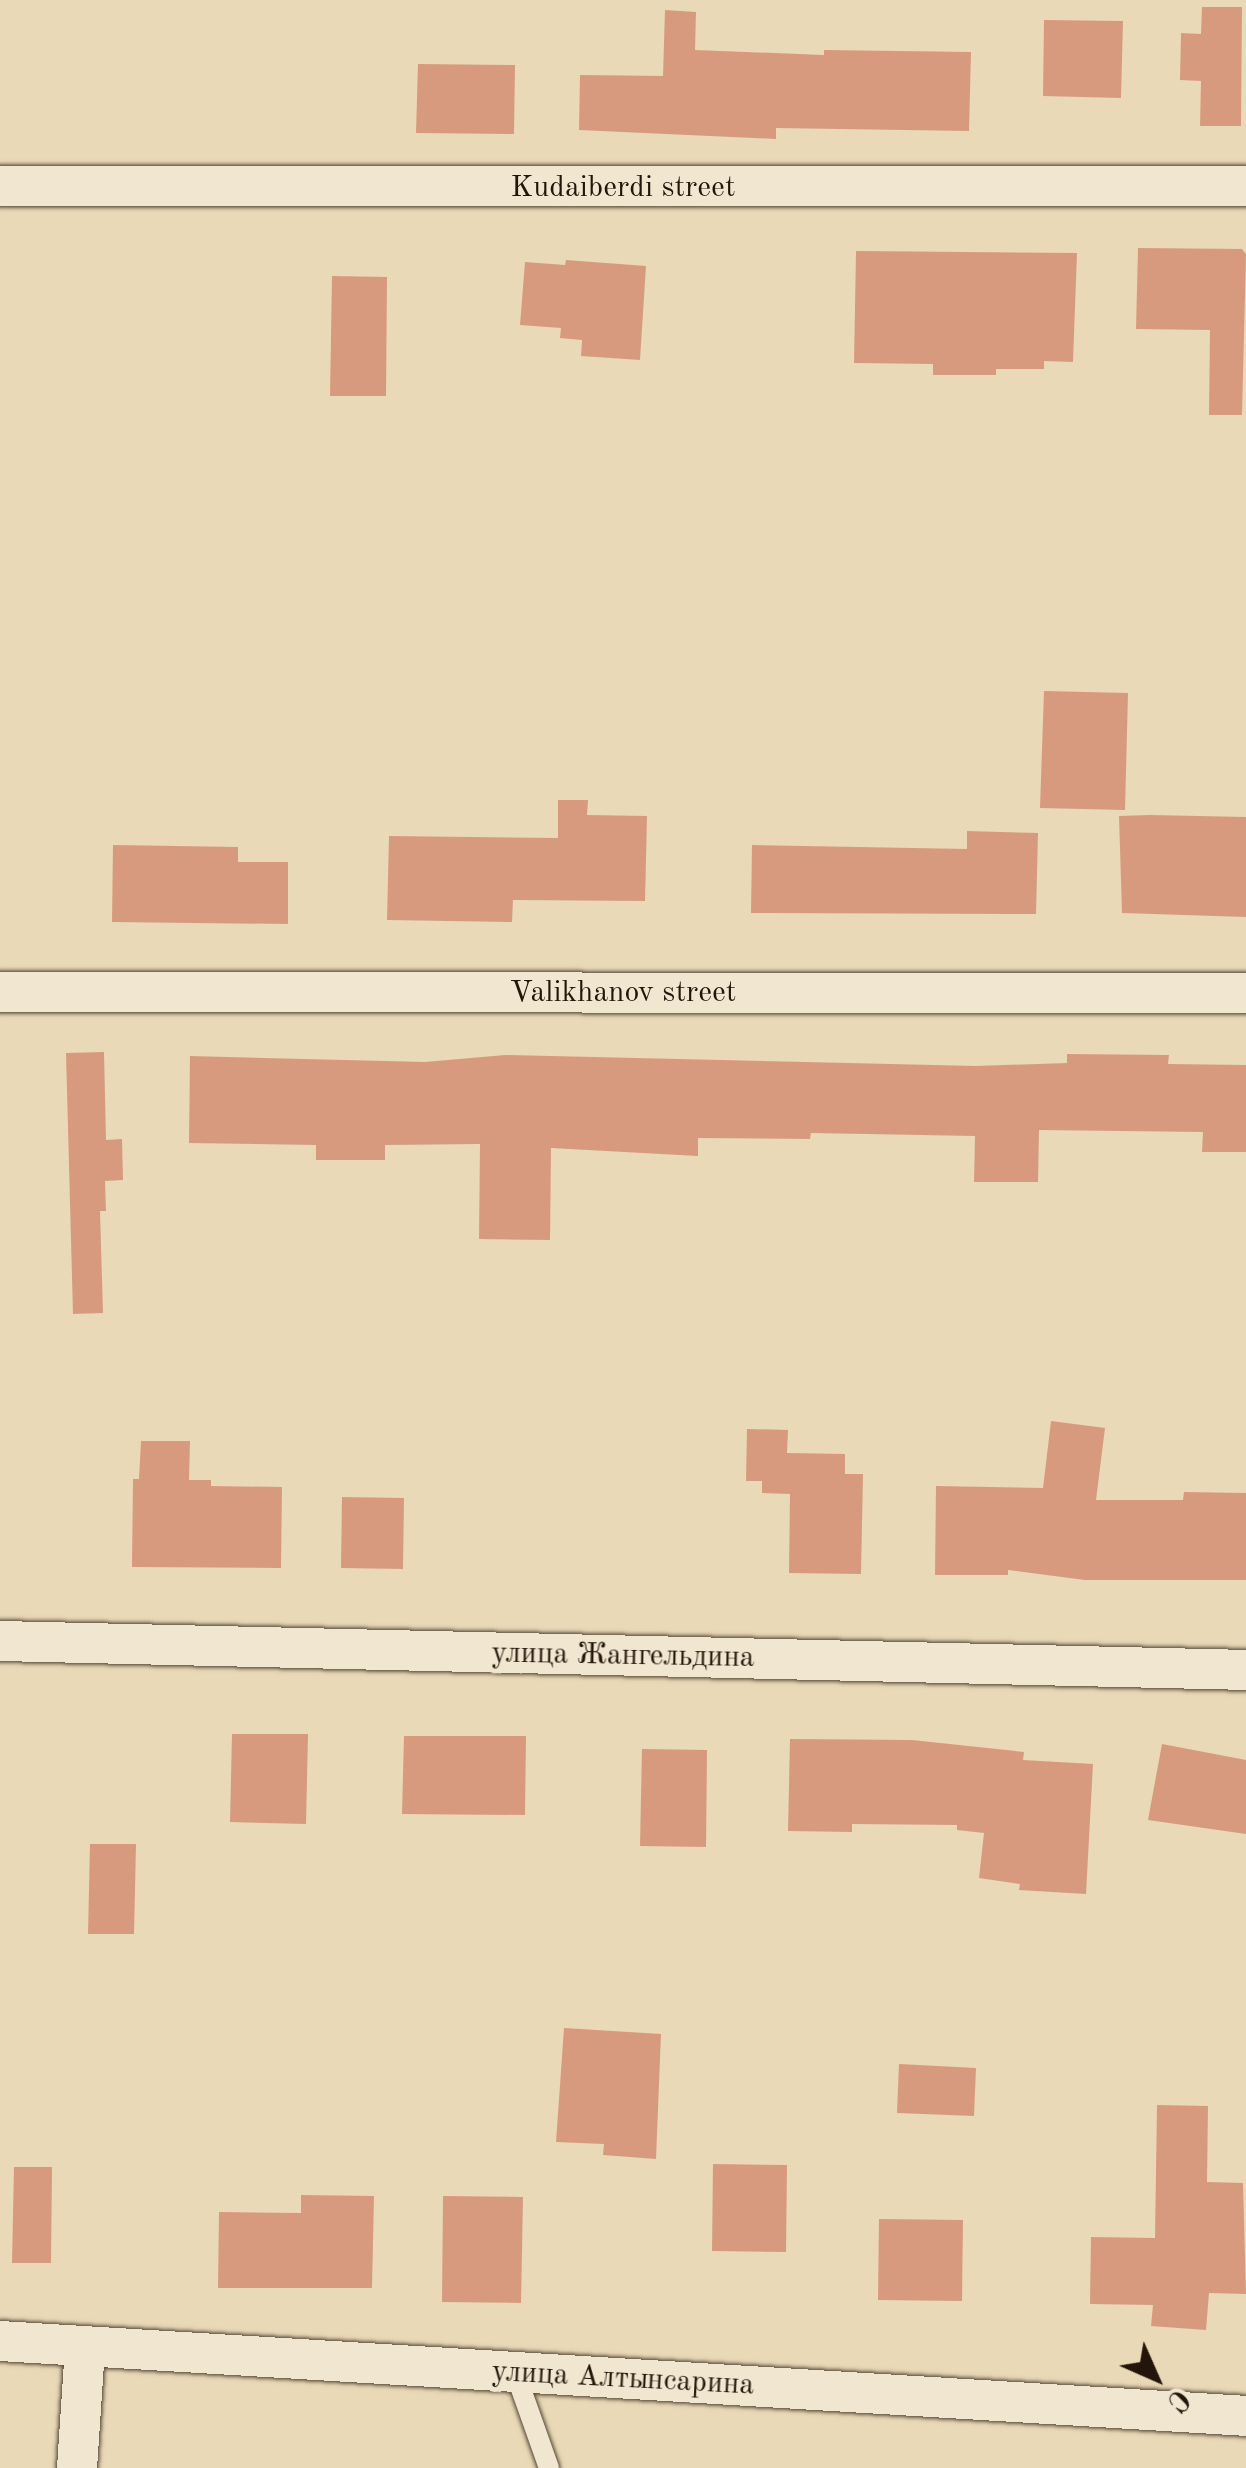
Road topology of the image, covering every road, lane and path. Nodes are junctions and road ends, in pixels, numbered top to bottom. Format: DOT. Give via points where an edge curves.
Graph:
graph roads {
  1 [pos="0,186"];
  2 [pos="1246,186"];
  3 [pos="0,992"];
  4 [pos="1246,994"];
  5 [pos="0,1641"];
  6 [pos="1246,1670"];
  7 [pos="0,2341"];
  8 [pos="84,2346"];
  9 [pos="515,2372"];
  10 [pos="1246,2416"];
  11 [pos="77,2468"];
  12 [pos="549,2468"];
  1 -- 2 [label="street, Kudaiberdi street"];
  3 -- 4 [label="street, Valikhanov street"];
  5 -- 6 [label="street, улица Жангельдина"];
  7 -- 8 [label="street, улица Алтынсарина"];
  8 -- 9 [label="street, улица Алтынсарина"];
  8 -- 11 [label="street"];
  9 -- 10 [label="street, улица Алтынсарина"];
  9 -- 12 [label="lane"];
}
